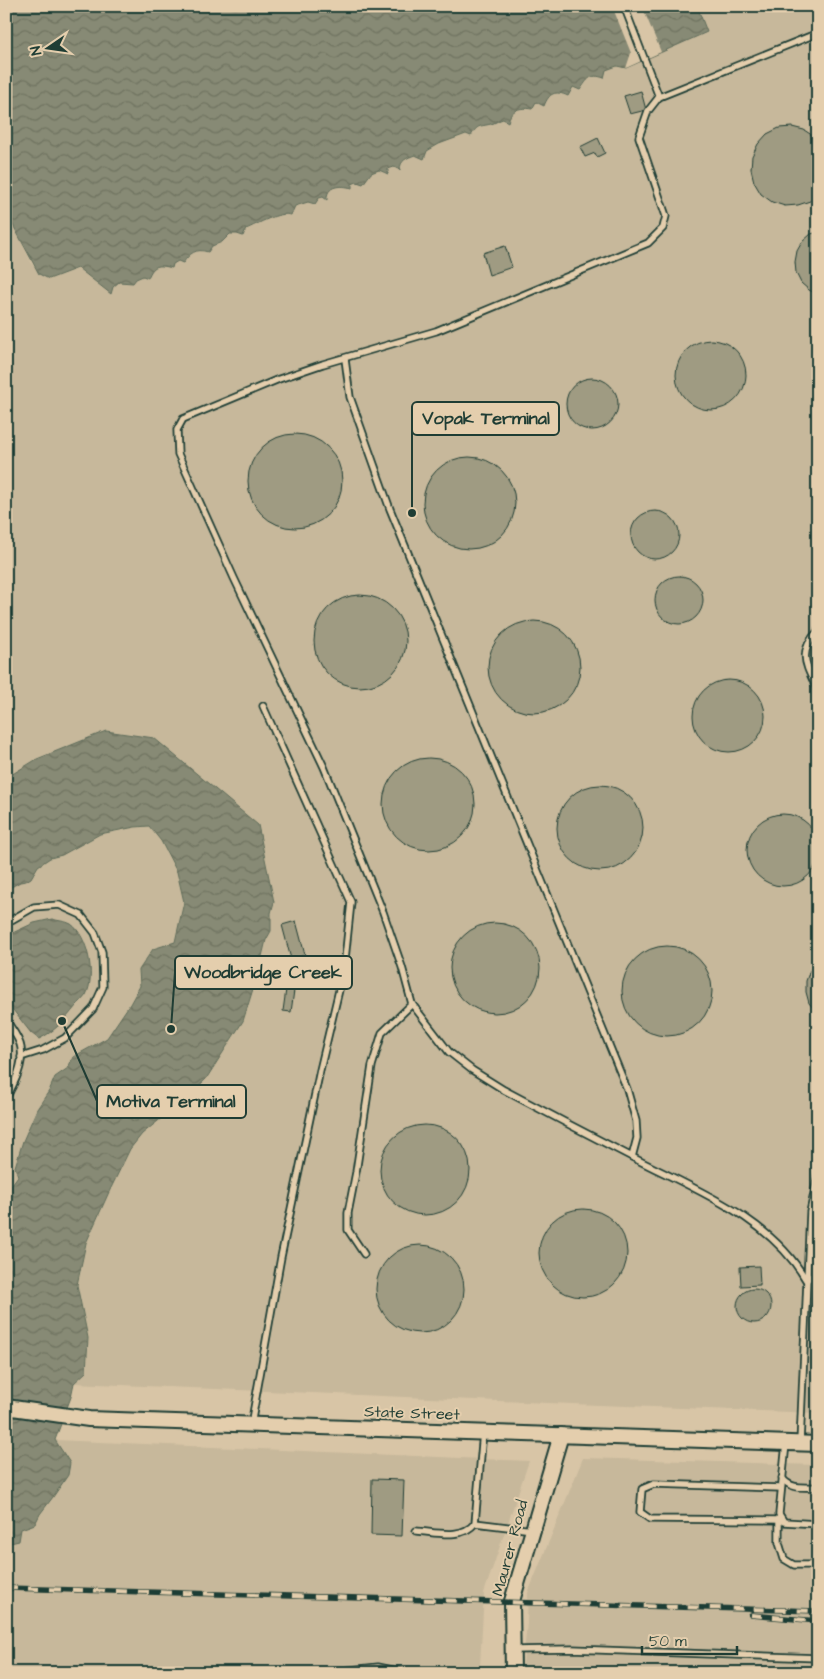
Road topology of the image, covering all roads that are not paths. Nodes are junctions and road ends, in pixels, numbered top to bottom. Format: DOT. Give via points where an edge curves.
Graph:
graph roads {
  1 [pos="624,6"];
  2 [pos="818,33"];
  3 [pos="659,96"];
  4 [pos="345,359"];
  5 [pos="818,631"];
  6 [pos="818,691"];
  7 [pos="263,706"];
  8 [pos="6,922"];
  9 [pos="412,1004"];
  10 [pos="6,1020"];
  11 [pos="21,1057"];
  12 [pos="6,1098"];
  13 [pos="632,1157"];
  14 [pos="818,1175"];
  15 [pos="364,1254"];
  16 [pos="818,1273"];
  17 [pos="806,1280"];
  18 [pos="6,1407"];
  19 [pos="251,1425"];
  20 [pos="483,1432"];
  21 [pos="561,1434"];
  22 [pos="793,1443"];
  23 [pos="818,1444"];
  24 [pos="782,1478"];
  25 [pos="818,1487"];
  26 [pos="781,1488"];
  27 [pos="779,1517"];
  28 [pos="475,1523"];
  29 [pos="818,1524"];
  30 [pos="416,1530"];
  31 [pos="533,1530"];
  32 [pos="818,1565"];
  33 [pos="513,1650"];
  34 [pos="818,1658"];
  35 [pos="322,1673"];
  36 [pos="407,1673"];
  37 [pos="513,1673"];
  1 -- 3 [label="lane"];
  2 -- 3 [label="lane"];
  3 -- 4 [label="lane" via="648,111 639,137 666,216 663,228 648,243 436,332"];
  4 -- 9 [label="lane" via="279,379 183,419 177,430 178,454 324,767 383,912"];
  4 -- 13 [label="lane" via="350,397 390,509 627,1089 636,1121 637,1138"];
  5 -- 6 [label="lane" via="808,641 804,654"];
  7 -- 19 [label="lane" via="351,902 344,969 281,1257"];
  8 -- 11 [label="lane" via="34,907 59,906 81,916 95,933 102,952 103,987 93,1009 65,1038 44,1050"];
  9 -- 13 [label="lane" via="449,1052 472,1070"];
  9 -- 15 [label="lane" via="382,1033 372,1066 348,1213 348,1230"];
  10 -- 11 [label="lane" via="21,1047"];
  11 -- 12 [label="lane"];
  13 -- 17 [label="lane" via="751,1221 779,1246"];
  14 -- 17 [label="lane" via="810,1212"];
  16 -- 17 [label="lane"];
  17 -- 22 [label="lane"];
  18 -- 19 [label="street, State Street" via="89,1419"];
  19 -- 20 [label="street, State Street"];
  20 -- 21 [label="street, State Street"];
  20 -- 28 [label="lane"];
  21 -- 22 [label="street, State Street"];
  21 -- 31 [label="street, Maurer Road"];
  22 -- 23 [label="street, State Street"];
  22 -- 24 [label="lane"];
  24 -- 25 [label="lane" via="792,1487"];
  24 -- 26 [label="lane"];
  26 -- 27 [label="lane"];
  26 -- 27 [label="lane" via="654,1484 642,1489 640,1512 650,1519"];
  27 -- 29 [label="lane" via="784,1522"];
  27 -- 32 [label="lane" via="779,1543 784,1559 794,1565"];
  28 -- 30 [label="lane" via="459,1534"];
  28 -- 31 [label="lane"];
  31 -- 33 [label="street, Maurer Road" via="512,1601"];
  33 -- 34 [label="lane" via="572,1649"];
  33 -- 37 [label="street, Maurer Road"];
  35 -- 36 [label="lane" via="378,1667"];
}
